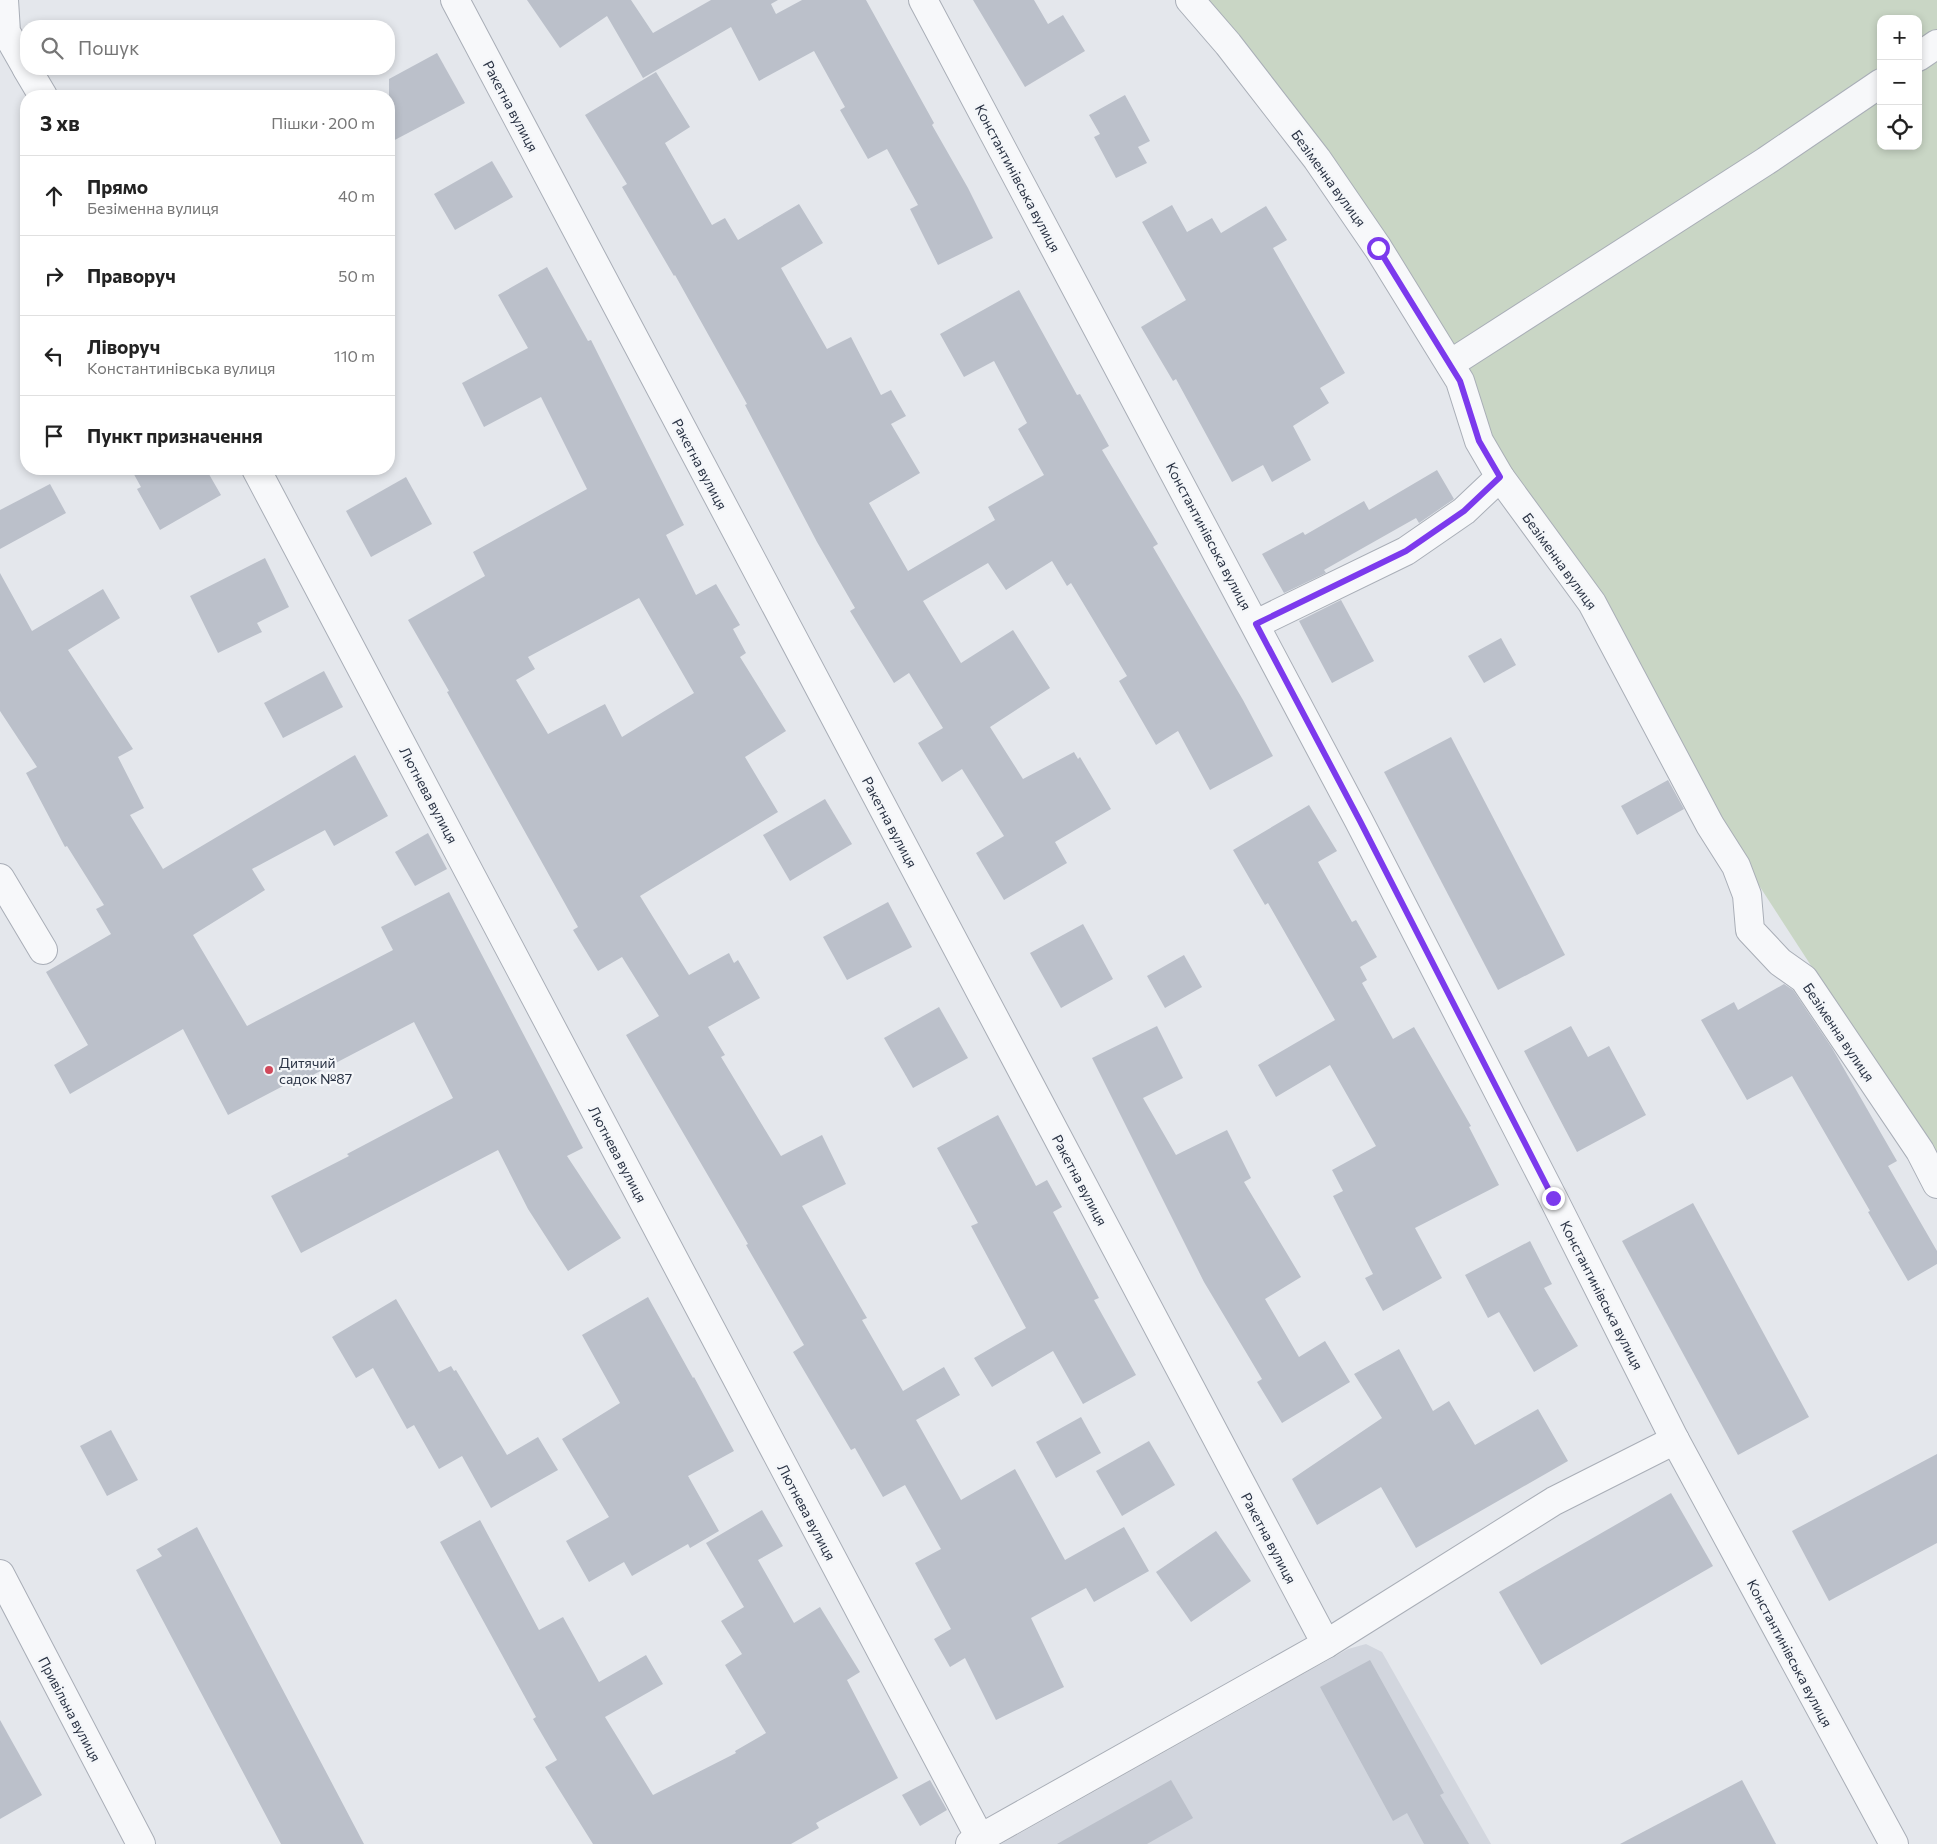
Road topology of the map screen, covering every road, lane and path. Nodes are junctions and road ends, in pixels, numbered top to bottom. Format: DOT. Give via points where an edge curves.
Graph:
graph roads {
  1 [pos="4,0"];
  2 [pos="455,0"];
  3 [pos="923,0"];
  4 [pos="1190,0"];
  5 [pos="1937,44"];
  6 [pos="1922,54"];
  7 [pos="20,56"];
  8 [pos="31,75"];
  9 [pos="1877,86"];
  10 [pos="40,90"];
  11 [pos="1450,364"];
  12 [pos="259,475"];
  13 [pos="1500,477"];
  14 [pos="1256,624"];
  15 [pos="0,878"];
  16 [pos="43,950"];
  17 [pos="1937,1184"];
  18 [pos="1675,1440"];
  19 [pos="0,1574"];
  20 [pos="1326,1644"];
  21 [pos="975,1841"];
  22 [pos="141,1844"];
  23 [pos="1894,1844"];
  1 -- 7 [label="street" via="6,32"];
  2 -- 20 [label="street, Ракетна вулиця"];
  3 -- 14 [label="street, Константинівська вулиця"];
  4 -- 11 [label="street, Безіменна вулиця" via="1317,159 1378,248"];
  5 -- 6 [label="street"];
  8 -- 10 [label="street"];
  9 -- 11 [label="street"];
  11 -- 13 [label="street, Безіменна вулиця" via="1460,381 1479,441"];
  12 -- 21 [label="street, Лютнева вулиця"];
  13 -- 14 [label="street" via="1464,511 1406,551"];
  13 -- 17 [label="street, Безіменна вулиця" via="1592,603 1710,825 1736,866 1747,895 1750,930 1780,962 1804,980 1920,1151"];
  14 -- 18 [label="street, Константинівська вулиця" via="1360,821"];
  15 -- 16 [label="street"];
  18 -- 20 [label="street" via="1554,1501"];
  18 -- 23 [label="street, Константинівська вулиця"];
  19 -- 22 [label="street, Привільна вулиця"];
  20 -- 21 [label="street"];
}
